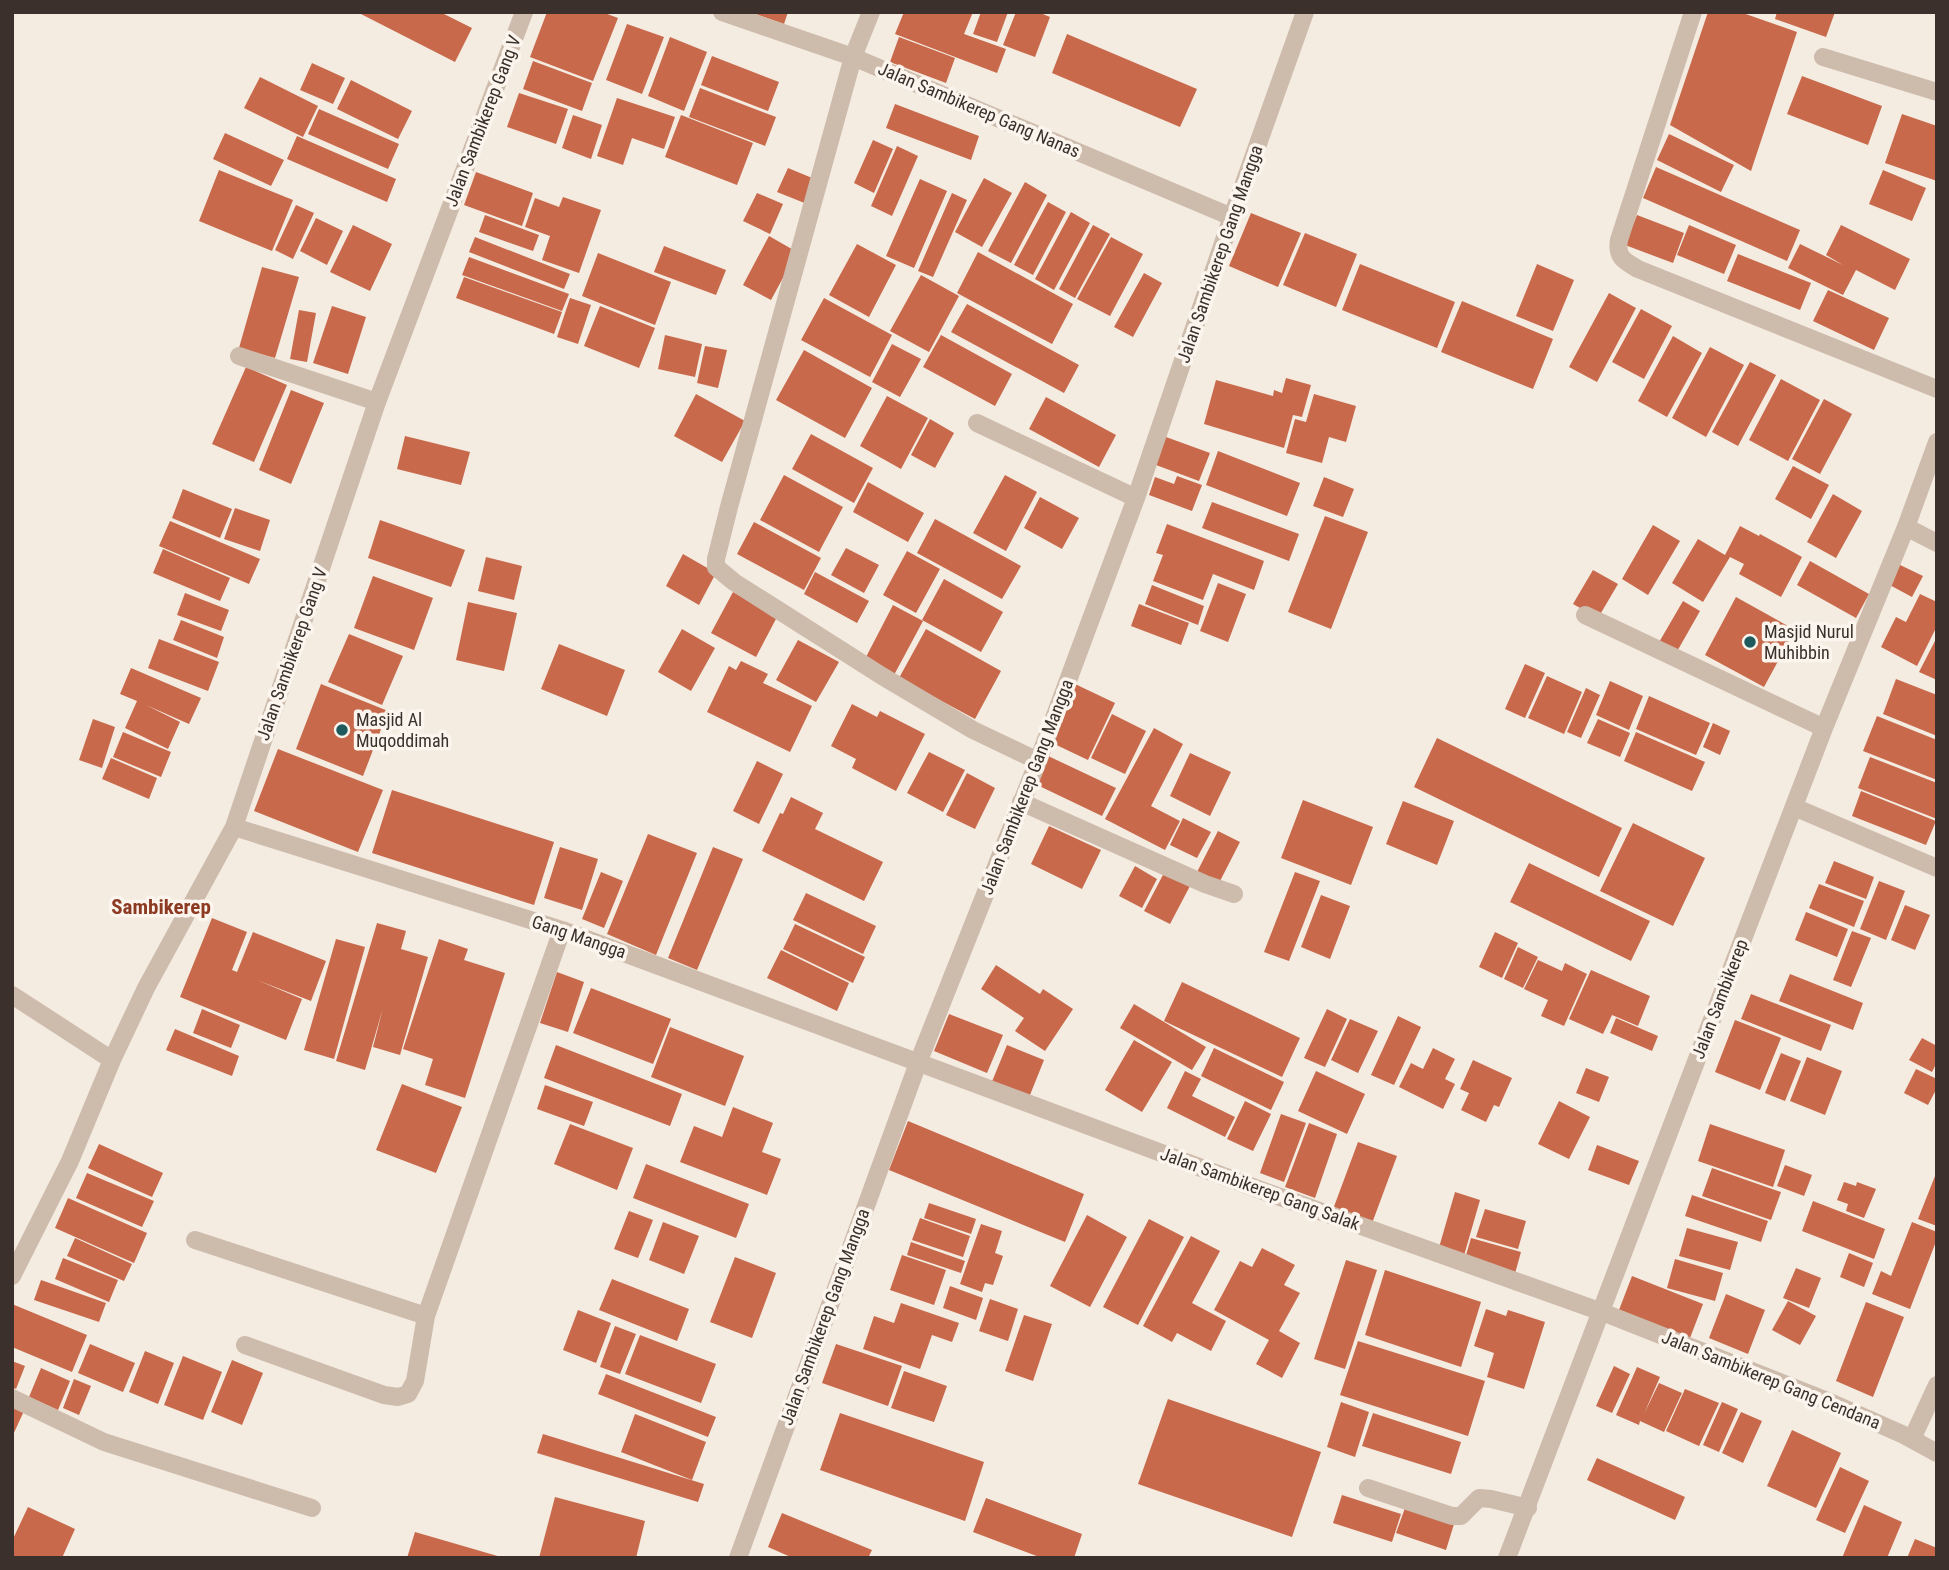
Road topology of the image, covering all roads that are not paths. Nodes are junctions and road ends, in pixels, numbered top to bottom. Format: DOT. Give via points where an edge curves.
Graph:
graph roads {
  1 [pos="524,12"];
  2 [pos="722,12"];
  3 [pos="871,12"];
  4 [pos="1306,12"];
  5 [pos="1693,12"];
  6 [pos="853,57"];
  7 [pos="1823,57"];
  8 [pos="1937,92"];
  9 [pos="1232,217"];
  10 [pos="239,356"];
  11 [pos="1937,389"];
  12 [pos="377,402"];
  13 [pos="977,423"];
  14 [pos="1937,442"];
  15 [pos="1136,498"];
  16 [pos="1906,527"];
  17 [pos="1937,543"];
  18 [pos="1585,615"];
  19 [pos="1824,728"];
  20 [pos="1038,761"];
  21 [pos="1021,802"];
  22 [pos="1794,807"];
  23 [pos="234,827"];
  24 [pos="1937,868"];
  25 [pos="1234,894"];
  26 [pos="562,930"];
  27 [pos="12,995"];
  28 [pos="112,1060"];
  29 [pos="918,1063"];
  30 [pos="195,1240"];
  31 [pos="12,1276"];
  32 [pos="1602,1312"];
  33 [pos="426,1316"];
  34 [pos="245,1345"];
  35 [pos="1937,1385"];
  36 [pos="12,1398"];
  37 [pos="1912,1439"];
  38 [pos="1937,1452"];
  39 [pos="1368,1488"];
  40 [pos="312,1508"];
  41 [pos="1528,1508"];
  42 [pos="738,1558"];
  43 [pos="1507,1558"];
  1 -- 12 [label="street, Jalan Sambikerep Gang V"];
  2 -- 6 [label="street, Jalan Sambikerep Gang Nanas"];
  3 -- 6 [label="street"];
  4 -- 9 [label="street, Jalan Sambikerep Gang Mangga"];
  5 -- 11 [label="street" via="1619,240 1622,260"];
  6 -- 9 [label="street, Jalan Sambikerep Gang Nanas"];
  6 -- 20 [label="street" via="716,567 882,676 973,730"];
  7 -- 8 [label="street"];
  9 -- 15 [label="street, Jalan Sambikerep Gang Mangga"];
  10 -- 12 [label="street"];
  12 -- 23 [label="street, Jalan Sambikerep Gang V"];
  13 -- 15 [label="street"];
  14 -- 16 [label="street, Jalan Sambikerep"];
  15 -- 20 [label="street, Jalan Sambikerep Gang Mangga"];
  16 -- 17 [label="street"];
  16 -- 19 [label="street, Jalan Sambikerep"];
  18 -- 19 [label="street"];
  19 -- 22 [label="street, Jalan Sambikerep"];
  20 -- 21 [label="street, Jalan Sambikerep Gang Mangga"];
  21 -- 25 [label="street"];
  21 -- 29 [label="street, Jalan Sambikerep Gang Mangga"];
  22 -- 24 [label="street"];
  22 -- 32 [label="street, Jalan Sambikerep"];
  23 -- 26 [label="street, Gang Mangga"];
  23 -- 28 [label="street, Jalan Sambikerep Gang V"];
  26 -- 29 [label="street, Gang Mangga"];
  26 -- 33 [label="street"];
  27 -- 28 [label="street"];
  28 -- 31 [label="street, Jalan Sambikerep Gang V" via="70,1161"];
  29 -- 32 [label="street, Jalan Sambikerep Gang Salak"];
  29 -- 42 [label="street, Jalan Sambikerep Gang Mangga"];
  30 -- 33 [label="street"];
  32 -- 37 [label="street, Jalan Sambikerep Gang Cendana" via="1732,1361"];
  32 -- 41 [label="street, Jalan Sambikerep"];
  33 -- 34 [label="street" via="415,1381 408,1394 398,1397"];
  35 -- 37 [label="street"];
  36 -- 40 [label="street" via="104,1442"];
  37 -- 38 [label="street, Jalan Sambikerep Gang Cendana"];
  39 -- 41 [label="street" via="1452,1516 1461,1516 1479,1498"];
  41 -- 43 [label="street, Jalan Sambikerep"];
}
